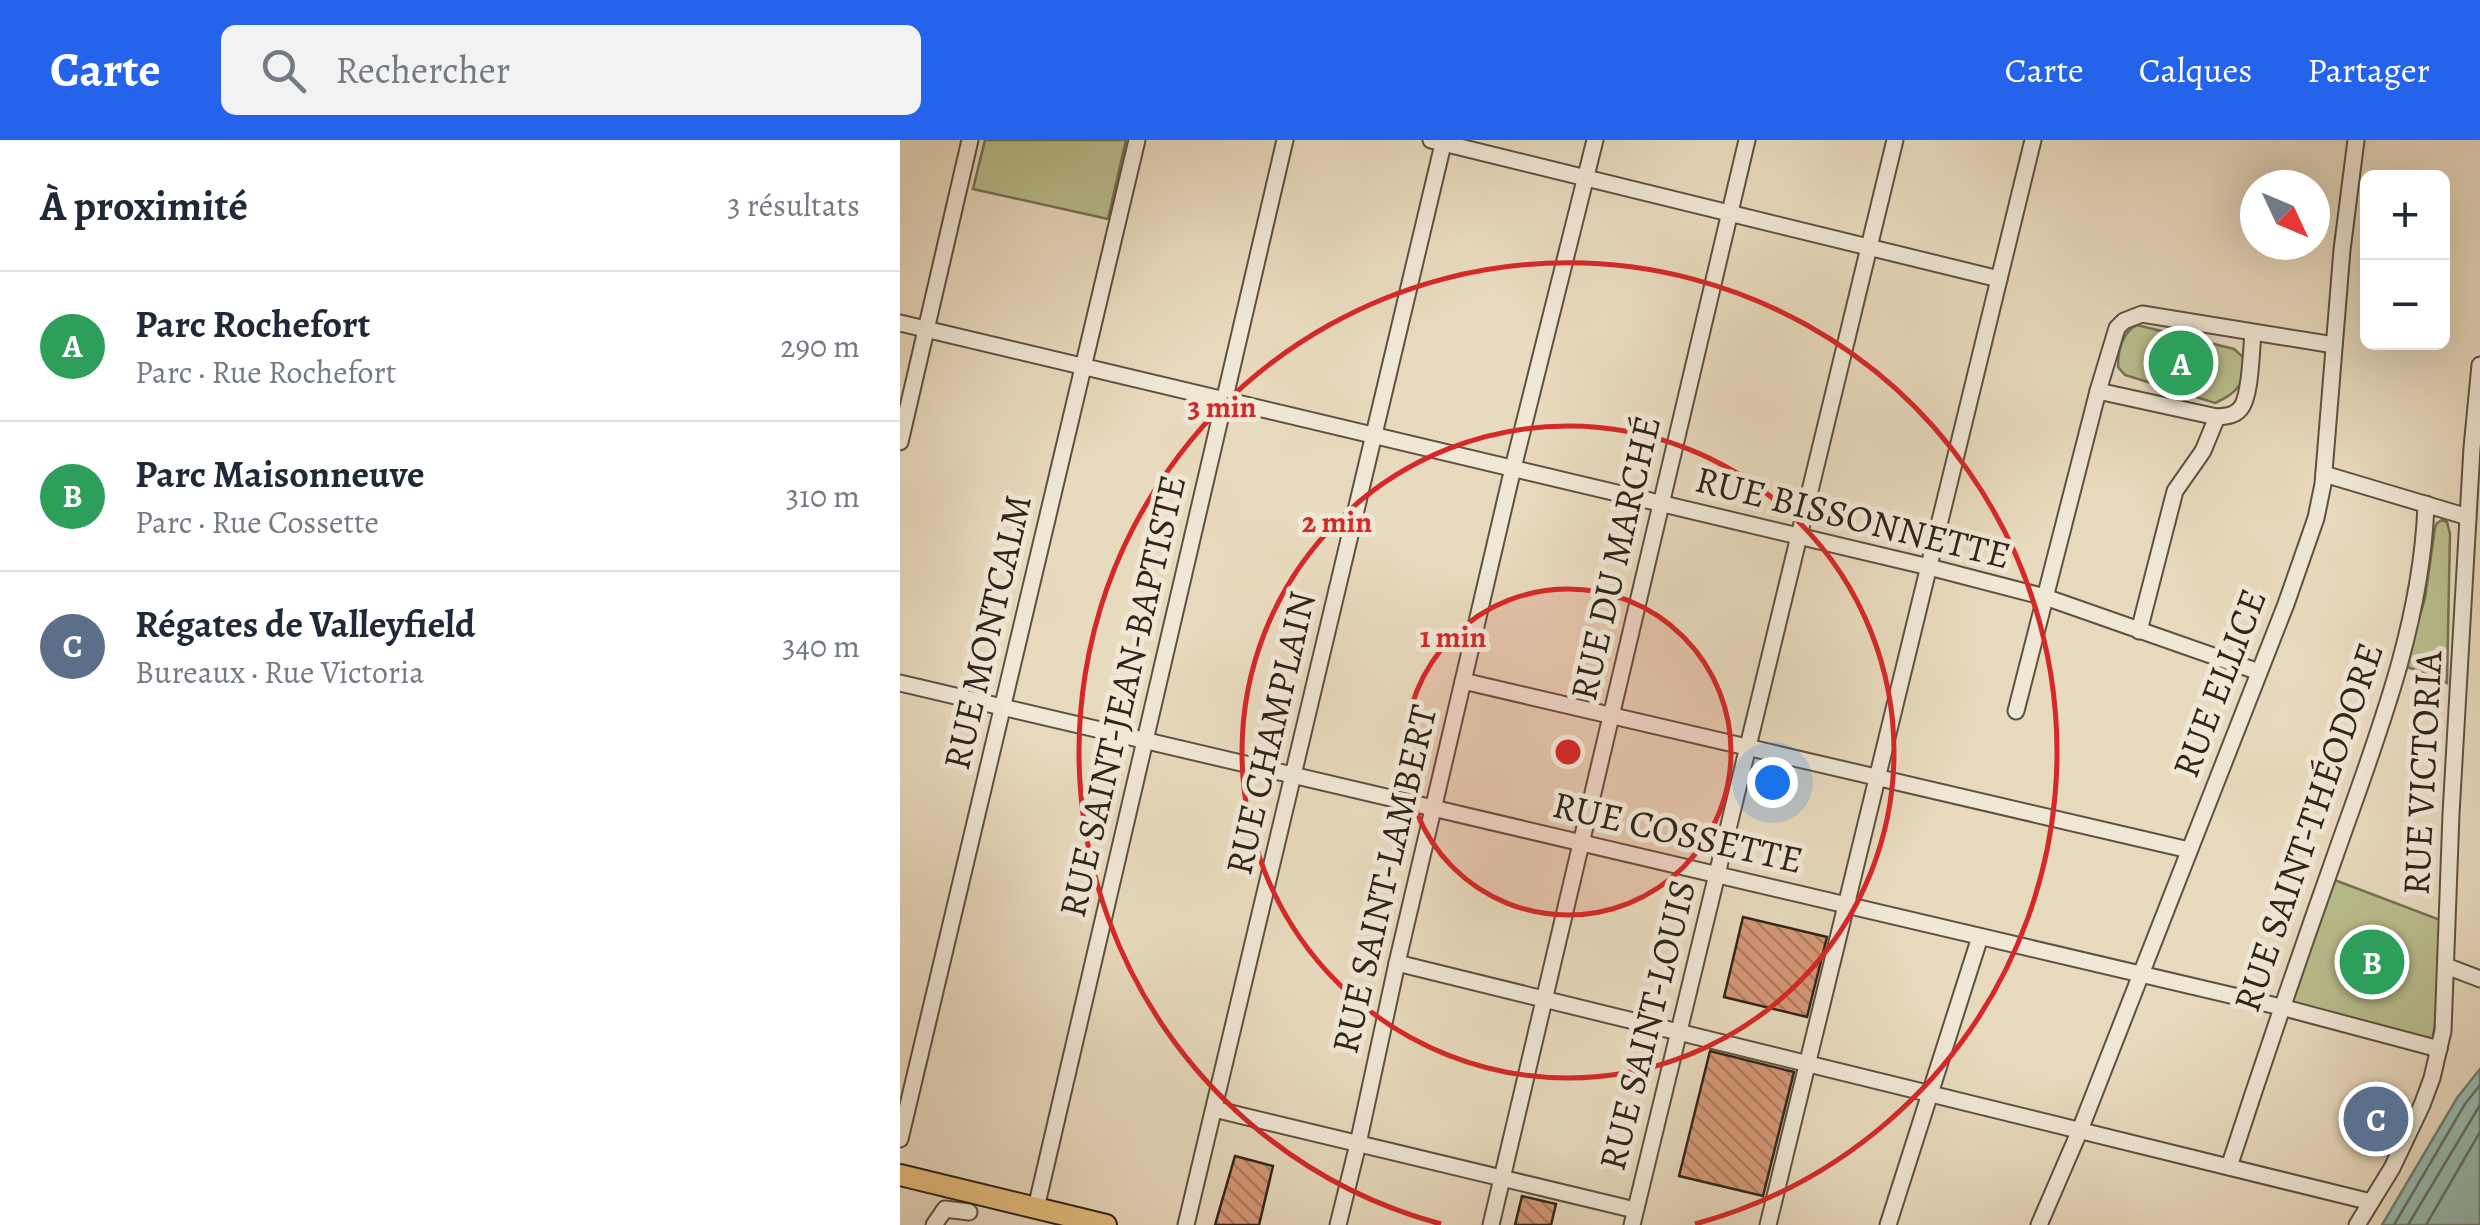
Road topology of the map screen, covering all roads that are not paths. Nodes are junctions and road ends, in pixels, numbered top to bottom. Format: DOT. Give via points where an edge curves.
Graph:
graph roads {
  1 [pos="970,140"];
  2 [pos="1138,140"];
  3 [pos="1285,140"];
  4 [pos="1594,140"];
  5 [pos="1748,140"];
  6 [pos="1894,140"];
  7 [pos="2033,140"];
  8 [pos="2356,140"];
  9 [pos="1439,141"];
  10 [pos="1586,178"];
  11 [pos="1730,213"];
  12 [pos="1868,247"];
  13 [pos="1999,279"];
  14 [pos="900,323"];
  15 [pos="926,330"];
  16 [pos="2253,334"];
  17 [pos="2334,345"];
  18 [pos="2480,365"];
  19 [pos="1084,367"];
  20 [pos="2098,390"];
  21 [pos="1224,400"];
  22 [pos="2217,416"];
  23 [pos="1374,436"];
  24 [pos="900,442"];
  25 [pos="1513,468"];
  26 [pos="2324,474"];
  27 [pos="1661,504"];
  28 [pos="2426,504"];
  29 [pos="2468,517"];
  30 [pos="1798,536"];
  31 [pos="1928,567"];
  32 [pos="2045,597"];
  33 [pos="2139,631"];
  34 [pos="2259,672"];
  35 [pos="1463,681"];
  36 [pos="900,683"];
  37 [pos="1002,707"];
  38 [pos="2016,711"];
  39 [pos="1611,716"];
  40 [pos="1145,740"];
  41 [pos="1748,747"];
  42 [pos="1293,775"];
  43 [pos="1878,777"];
  44 [pos="1433,808"];
  45 [pos="1581,843"];
  46 [pos="2189,850"];
  47 [pos="1716,875"];
  48 [pos="1846,905"];
  49 [pos="1980,937"];
  50 [pos="1397,963"];
  51 [pos="2446,966"];
  52 [pos="2140,974"];
  53 [pos="2480,979"];
  54 [pos="1544,999"];
  55 [pos="2281,1007"];
  56 [pos="1678,1032"];
  57 [pos="2440,1049"];
  58 [pos="1808,1064"];
  59 [pos="1931,1094"];
  60 [pos="1214,1109"];
  61 [pos="2080,1130"];
  62 [pos="900,1139"];
  63 [pos="1358,1144"];
  64 [pos="2229,1167"];
  65 [pos="900,1175"];
  66 [pos="1502,1178"];
  67 [pos="2371,1202"];
  68 [pos="1036,1208"];
  69 [pos="969,1210"];
  70 [pos="1634,1218"];
  71 [pos="934,1225"];
  72 [pos="1106,1225"];
  73 [pos="1186,1225"];
  74 [pos="1338,1225"];
  75 [pos="1490,1225"];
  76 [pos="1768,1225"];
  77 [pos="1888,1225"];
  78 [pos="2039,1225"];
  79 [pos="2357,1225"];
  1 -- 15 [label="street"];
  2 -- 19 [label="street, RUE MONTCALM"];
  3 -- 21 [label="street, RUE SAINT-JEAN-BAPTISTE"];
  4 -- 10 [label="street, RUE SAINT-LAMBERT"];
  5 -- 11 [label="street, RUE DU MARCHÉ"];
  6 -- 12 [label="street, RUE SAINT-LOUIS"];
  7 -- 13 [label="street"];
  8 -- 17 [label="street, RUE ELLICE"];
  9 -- 10 [label="street"];
  9 -- 23 [label="street, RUE CHAMPLAIN"];
  10 -- 11 [label="street"];
  10 -- 25 [label="street, RUE SAINT-LAMBERT"];
  11 -- 12 [label="street"];
  11 -- 27 [label="street, RUE DU MARCHÉ"];
  12 -- 13 [label="street"];
  12 -- 30 [label="street, RUE SAINT-LOUIS"];
  13 -- 31 [label="street"];
  14 -- 15 [label="street, RUE BISSONNETTE"];
  15 -- 19 [label="street, RUE BISSONNETTE"];
  15 -- 24 [label="street"];
  16 -- 17 [label="street"];
  16 -- 20 [label="street" via="2138,314 2118,328"];
  16 -- 22 [label="street" via="2244,404 2232,415"];
  17 -- 26 [label="street, RUE ELLICE"];
  18 -- 29 [label="street, RUE VICTORIA"];
  19 -- 21 [label="street, RUE BISSONNETTE"];
  19 -- 37 [label="street, RUE MONTCALM"];
  20 -- 22 [label="street"];
  20 -- 32 [label="street"];
  21 -- 23 [label="street, RUE BISSONNETTE"];
  21 -- 40 [label="street, RUE SAINT-JEAN-BAPTISTE"];
  22 -- 33 [label="street" via="2175,492"];
  23 -- 25 [label="street, RUE BISSONNETTE"];
  23 -- 42 [label="street, RUE CHAMPLAIN"];
  25 -- 27 [label="street, RUE BISSONNETTE"];
  25 -- 35 [label="street, RUE SAINT-LAMBERT"];
  26 -- 28 [label="street"];
  26 -- 34 [label="street, RUE ELLICE" via="2316,518"];
  27 -- 30 [label="street, RUE BISSONNETTE"];
  27 -- 39 [label="street, RUE DU MARCHÉ"];
  28 -- 29 [label="street"];
  28 -- 55 [label="street, RUE SAINT-THÉODORE" via="2417,594 2386,710"];
  29 -- 51 [label="street, RUE VICTORIA"];
  30 -- 31 [label="street, RUE BISSONNETTE"];
  30 -- 41 [label="street, RUE SAINT-LOUIS"];
  31 -- 32 [label="street, RUE BISSONNETTE"];
  31 -- 43 [label="street"];
  32 -- 33 [label="street, RUE BISSONNETTE"];
  32 -- 38 [label="street"];
  33 -- 34 [label="street, RUE BISSONNETTE"];
  34 -- 46 [label="street, RUE ELLICE"];
  35 -- 39 [label="street"];
  35 -- 44 [label="street, RUE SAINT-LAMBERT"];
  36 -- 37 [label="street, RUE COSSETTE"];
  37 -- 40 [label="street, RUE COSSETTE"];
  37 -- 62 [label="street, RUE MONTCALM"];
  39 -- 41 [label="street"];
  39 -- 45 [label="street, RUE DU MARCHÉ"];
  40 -- 42 [label="street, RUE COSSETTE"];
  40 -- 68 [label="street, RUE SAINT-JEAN-BAPTISTE"];
  41 -- 43 [label="street"];
  41 -- 47 [label="street, RUE SAINT-LOUIS"];
  42 -- 44 [label="street, RUE COSSETTE"];
  42 -- 60 [label="street, RUE CHAMPLAIN"];
  43 -- 46 [label="street"];
  43 -- 48 [label="street"];
  44 -- 45 [label="street, RUE COSSETTE"];
  44 -- 50 [label="street, RUE SAINT-LAMBERT"];
  45 -- 47 [label="street, RUE COSSETTE"];
  45 -- 54 [label="street, RUE DU MARCHÉ"];
  46 -- 52 [label="street, RUE ELLICE"];
  47 -- 48 [label="street, RUE COSSETTE"];
  47 -- 56 [label="street, RUE SAINT-LOUIS"];
  48 -- 49 [label="street, RUE COSSETTE"];
  48 -- 58 [label="street"];
  49 -- 52 [label="street, RUE COSSETTE"];
  49 -- 59 [label="street"];
  50 -- 54 [label="street"];
  50 -- 63 [label="street, RUE SAINT-LAMBERT"];
  51 -- 53 [label="street"];
  51 -- 57 [label="street, RUE VICTORIA"];
  52 -- 55 [label="street, RUE COSSETTE"];
  52 -- 61 [label="street, RUE ELLICE"];
  54 -- 56 [label="street"];
  54 -- 66 [label="street, RUE DU MARCHÉ"];
  55 -- 57 [label="street, RUE COSSETTE"];
  55 -- 64 [label="street, RUE SAINT-THÉODORE"];
  56 -- 58 [label="street"];
  56 -- 70 [label="street, RUE SAINT-LOUIS"];
  57 -- 67 [label="street, RUE VICTORIA" via="2422,1105"];
  58 -- 59 [label="street"];
  58 -- 76 [label="street"];
  59 -- 61 [label="street"];
  59 -- 77 [label="street"];
  60 -- 63 [label="street"];
  60 -- 73 [label="street, RUE CHAMPLAIN"];
  61 -- 64 [label="street"];
  61 -- 78 [label="street, RUE ELLICE"];
  63 -- 66 [label="street"];
  63 -- 74 [label="street, RUE SAINT-LAMBERT"];
  64 -- 67 [label="street"];
  65 -- 69 [label="main road"];
  66 -- 70 [label="street"];
  66 -- 75 [label="street, RUE DU MARCHÉ"];
  67 -- 79 [label="street, RUE VICTORIA"];
  68 -- 69 [label="main road"];
  68 -- 72 [label="main road"];
  69 -- 71 [label="street" via="945,1209"];
}
